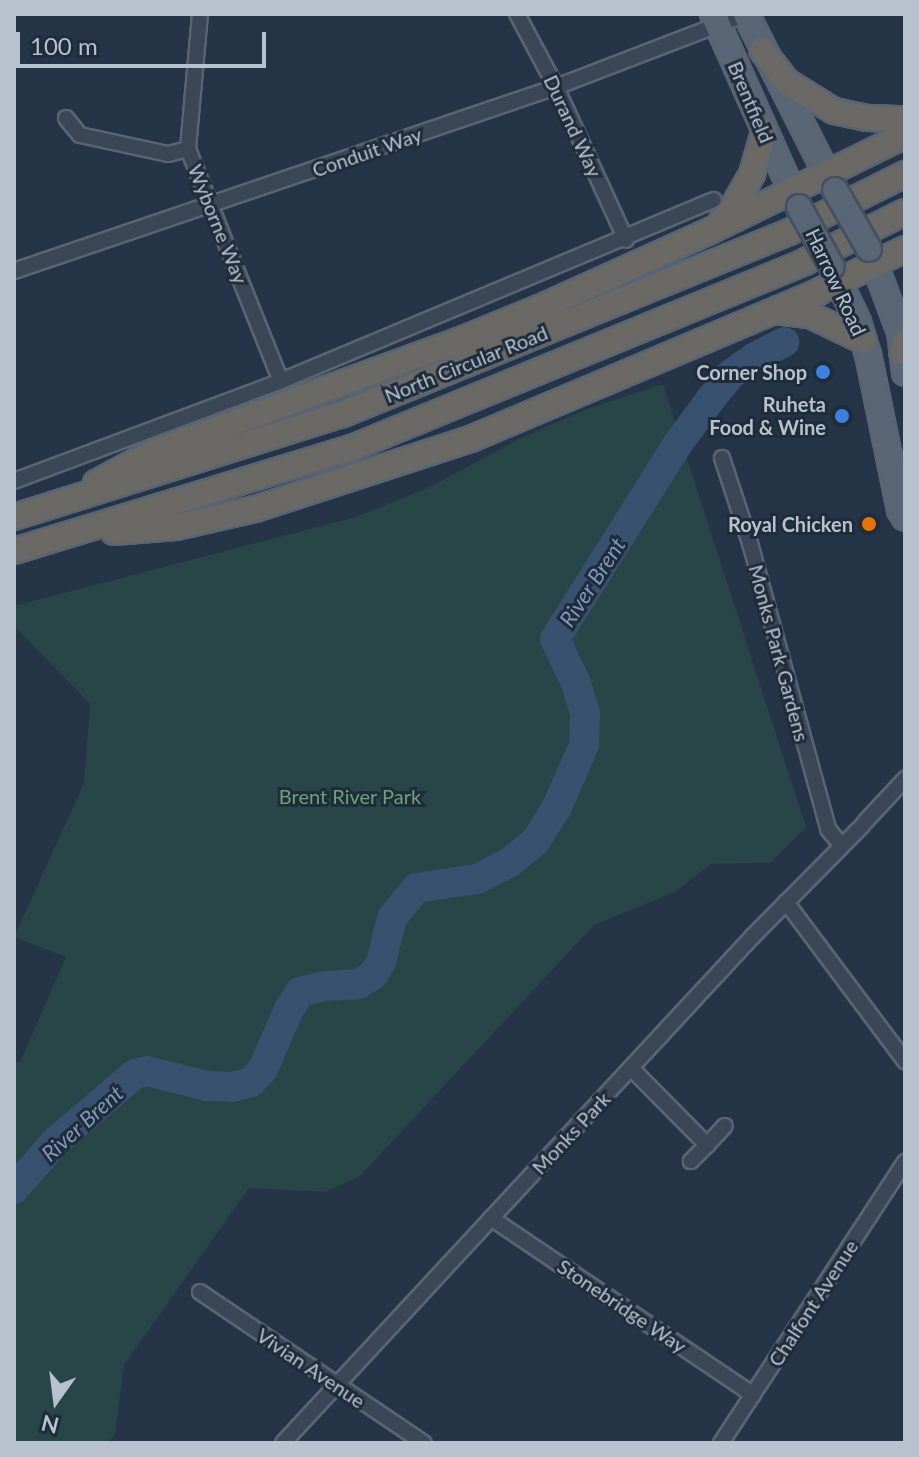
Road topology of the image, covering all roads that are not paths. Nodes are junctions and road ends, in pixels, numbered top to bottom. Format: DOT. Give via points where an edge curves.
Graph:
graph roads {
  1 [pos="200,14"];
  2 [pos="517,14"];
  3 [pos="746,14"];
  4 [pos="715,20"];
  5 [pos="762,50"];
  6 [pos="556,87"];
  7 [pos="66,118"];
  8 [pos="905,119"];
  9 [pos="764,132"];
  10 [pos="905,135"];
  11 [pos="188,149"];
  12 [pos="905,174"];
  13 [pos="831,181"];
  14 [pos="795,198"];
  15 [pos="714,200"];
  16 [pos="211,205"];
  17 [pos="905,212"];
  18 [pos="710,231"];
  19 [pos="626,240"];
  20 [pos="905,249"];
  21 [pos="872,256"];
  22 [pos="14,271"];
  23 [pos="836,274"];
  24 [pos="773,311"];
  25 [pos="864,341"];
  26 [pos="904,356"];
  27 [pos="281,381"];
  28 [pos="722,458"];
  29 [pos="900,473"];
  30 [pos="14,481"];
  31 [pos="61,503"];
  32 [pos="14,517"];
  33 [pos="905,518"];
  34 [pos="72,534"];
  35 [pos="14,551"];
  36 [pos="905,779"];
  37 [pos="841,845"];
  38 [pos="786,902"];
  39 [pos="905,1061"];
  40 [pos="632,1069"];
  41 [pos="725,1126"];
  42 [pos="707,1145"];
  43 [pos="691,1161"];
  44 [pos="905,1162"];
  45 [pos="491,1218"];
  46 [pos="200,1292"];
  47 [pos="336,1385"];
  48 [pos="753,1395"];
  49 [pos="283,1443"];
  50 [pos="424,1443"];
  51 [pos="721,1443"];
  1 -- 11 [label="street, Wyborne Way"];
  2 -- 6 [label="street, Durand Way"];
  3 -- 4 [label="street, Conduit Way"];
  3 -- 5 [label="main road, Brentfield"];
  4 -- 6 [label="street, Conduit Way"];
  4 -- 9 [label="main road, Brentfield"];
  5 -- 8 [label="highway" via="787,82 834,111"];
  5 -- 13 [label="main road, Brentfield"];
  6 -- 16 [label="street, Conduit Way"];
  6 -- 19 [label="street, Durand Way"];
  7 -- 11 [label="street" via="80,135 168,154"];
  9 -- 14 [label="main road, Brentfield"];
  9 -- 18 [label="highway" via="740,197"];
  10 -- 13 [label="highway"];
  11 -- 16 [label="street, Wyborne Way"];
  12 -- 31 [label="highway, North Circular Road" via="789,232 343,414"];
  13 -- 14 [label="highway"];
  13 -- 21 [label="main road, Harrow Road, bridge"];
  14 -- 18 [label="highway"];
  14 -- 23 [label="main road, Harrow Road, bridge"];
  15 -- 19 [label="street"];
  16 -- 22 [label="street, Conduit Way"];
  16 -- 27 [label="street, Wyborne Way"];
  17 -- 34 [label="highway, North Circular Road" via="804,262 354,447"];
  18 -- 31 [label="highway" via="458,341 153,452"];
  19 -- 27 [label="street"];
  20 -- 21 [label="highway"];
  21 -- 23 [label="highway"];
  21 -- 26 [label="main road, Harrow Road"];
  23 -- 24 [label="highway"];
  23 -- 25 [label="main road, Harrow Road"];
  24 -- 25 [label="highway" via="810,315"];
  24 -- 34 [label="highway" via="486,433 333,486 198,524"];
  25 -- 29 [label="main road, Harrow Road"];
  27 -- 30 [label="street"];
  28 -- 37 [label="street, Monks Park Gardens" via="828,829"];
  29 -- 33 [label="main road, Harrow Road" via="900,510"];
  31 -- 32 [label="highway, North Circular Road"];
  34 -- 35 [label="highway, North Circular Road"];
  36 -- 37 [label="street, Monks Park"];
  37 -- 38 [label="street, Monks Park"];
  38 -- 39 [label="street"];
  38 -- 40 [label="street, Monks Park"];
  40 -- 42 [label="street"];
  40 -- 45 [label="street, Monks Park"];
  41 -- 42 [label="street"];
  42 -- 43 [label="street"];
  44 -- 48 [label="street, Chalfont Avenue"];
  45 -- 47 [label="street, Monks Park"];
  45 -- 48 [label="street, Stonebridge Way"];
  46 -- 47 [label="street, Vivian Avenue"];
  47 -- 49 [label="street, Monks Park"];
  47 -- 50 [label="street, Vivian Avenue"];
  48 -- 51 [label="street, Chalfont Avenue"];
}
